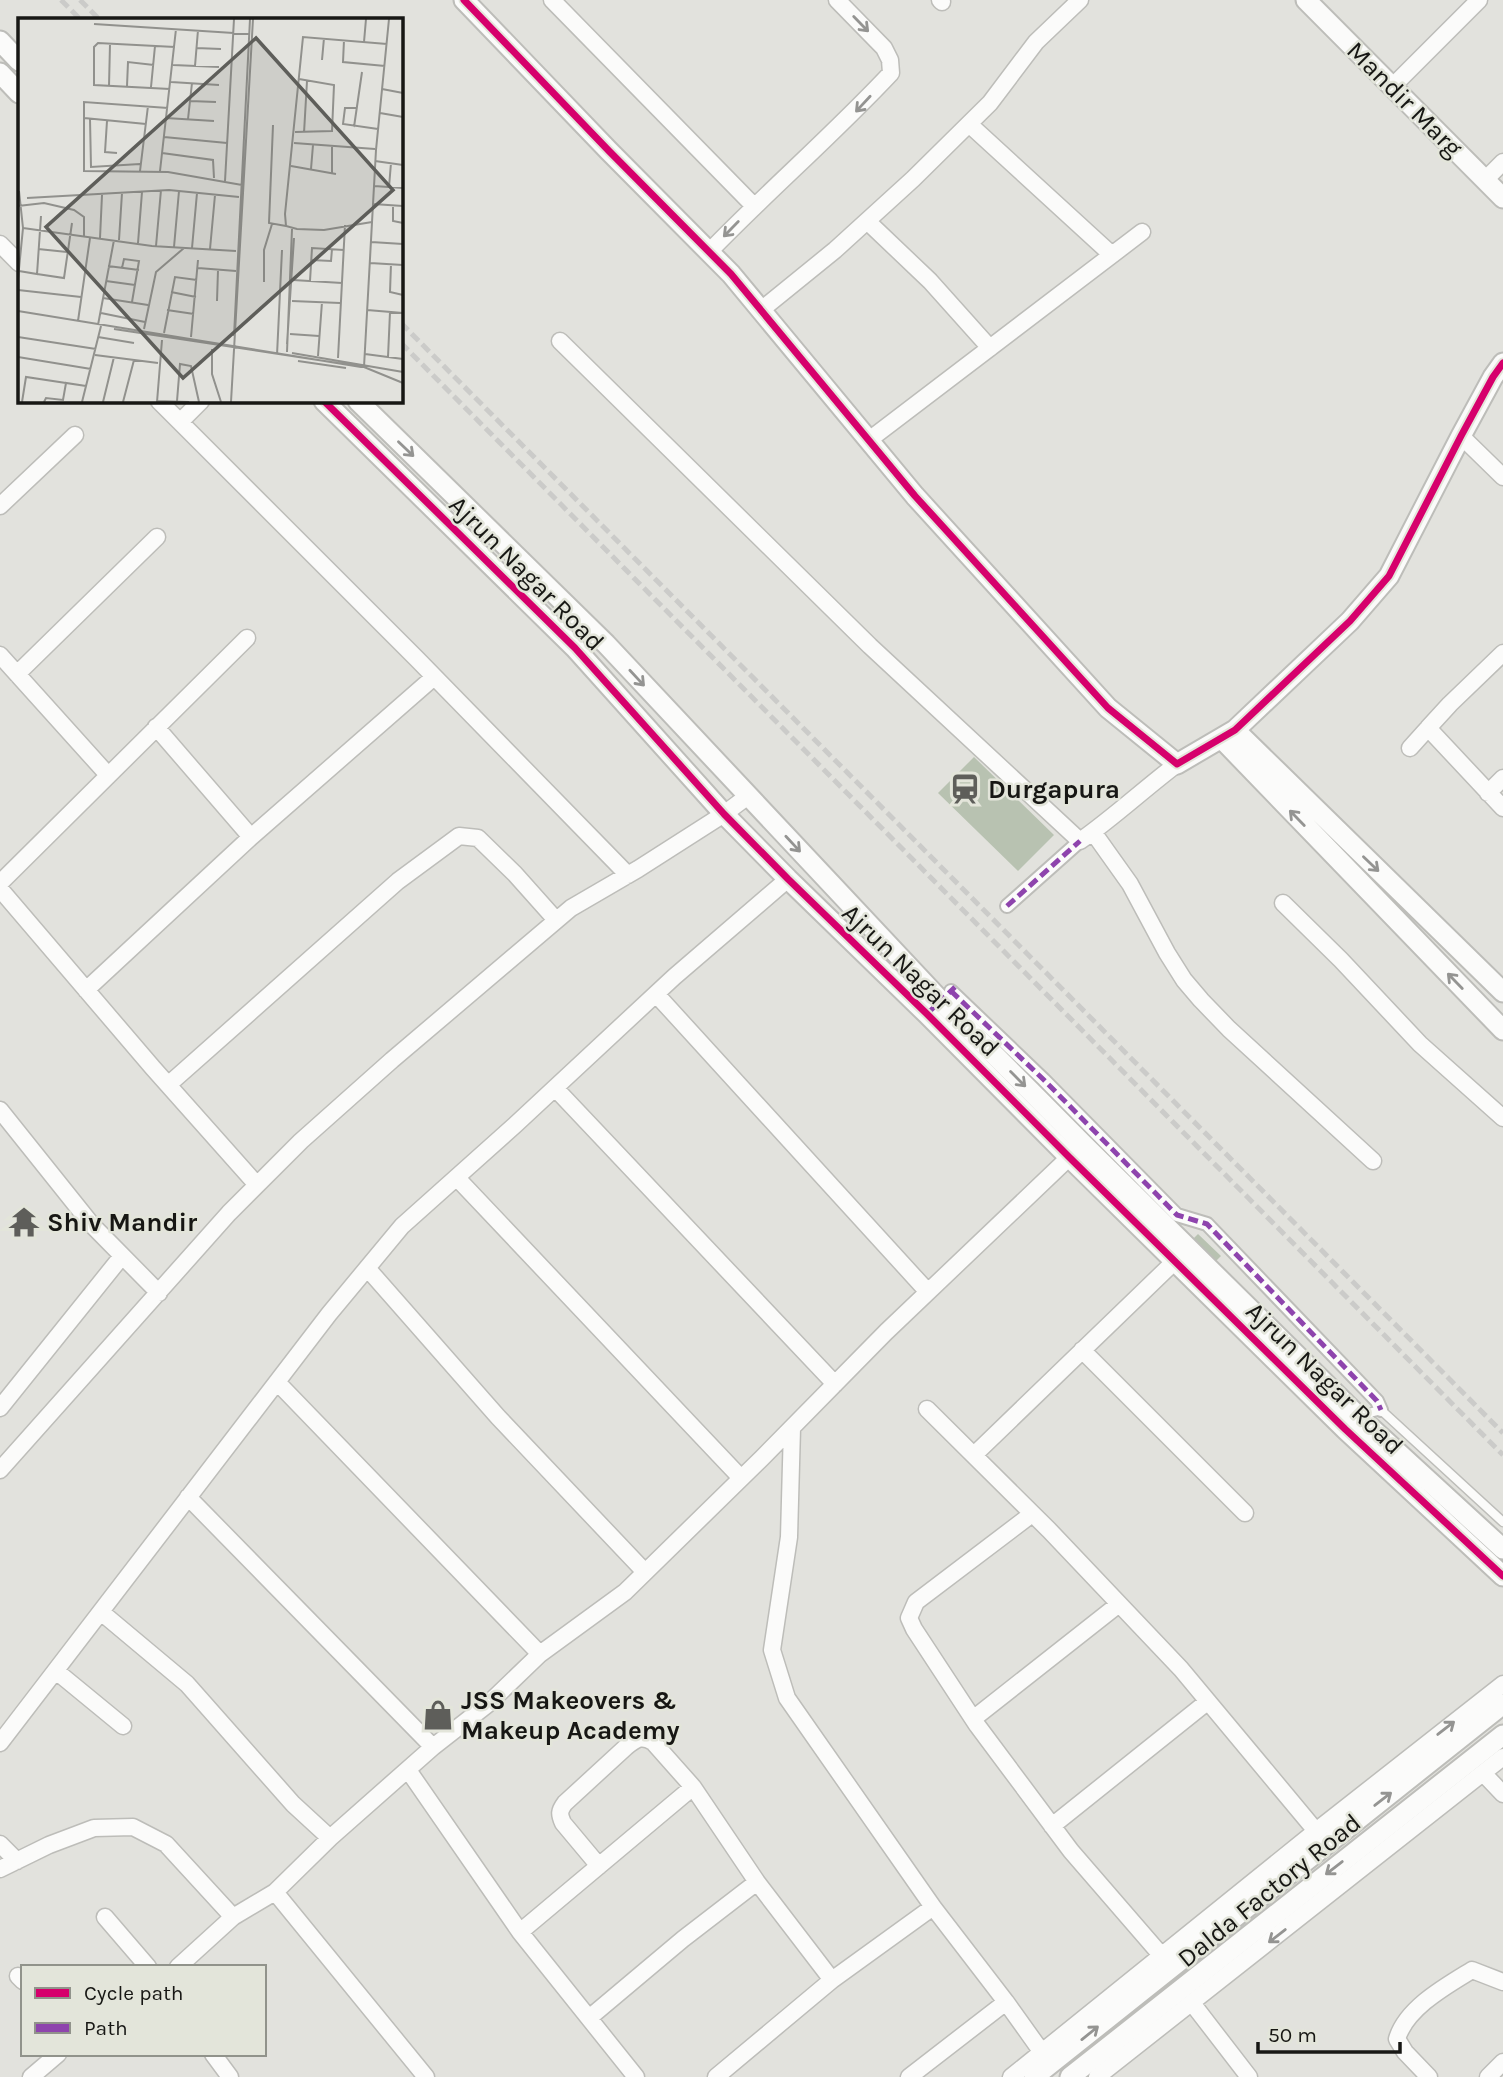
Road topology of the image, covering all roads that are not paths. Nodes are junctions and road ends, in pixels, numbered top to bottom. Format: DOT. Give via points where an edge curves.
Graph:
graph roads {
  1 [pos="464,0"];
  2 [pos="552,0"];
  3 [pos="837,0"];
  4 [pos="1080,0"];
  5 [pos="1306,0"];
  6 [pos="1472,2"];
  7 [pos="0,41"];
  8 [pos="18,60"];
  9 [pos="0,73"];
  10 [pos="1392,87"];
  11 [pos="18,92"];
  12 [pos="969,124"];
  13 [pos="1503,162"];
  14 [pos="1485,180"];
  15 [pos="1503,198"];
  16 [pos="754,206"];
  17 [pos="867,221"];
  18 [pos="1142,232"];
  19 [pos="0,244"];
  20 [pos="709,252"];
  21 [pos="1112,255"];
  22 [pos="18,262"];
  23 [pos="761,310"];
  24 [pos="560,341"];
  25 [pos="990,348"];
  26 [pos="1503,363"];
  27 [pos="160,402"];
  28 [pos="200,402"];
  29 [pos="325,402"];
  30 [pos="359,402"];
  31 [pos="180,422"];
  32 [pos="75,435"];
  33 [pos="1461,436"];
  34 [pos="869,440"];
  35 [pos="1503,477"];
  36 [pos="0,506"];
  37 [pos="157,537"];
  38 [pos="247,638"];
  39 [pos="1503,653"];
  40 [pos="0,655"];
  41 [pos="17,674"];
  42 [pos="434,677"];
  43 [pos="156,727"];
  44 [pos="1428,729"];
  45 [pos="1228,735"];
  46 [pos="1410,748"];
  47 [pos="1177,764"];
  48 [pos="108,775"];
  49 [pos="1503,778"];
  50 [pos="1488,793"];
  51 [pos="748,796"];
  52 [pos="1503,808"];
  53 [pos="724,814"];
  54 [pos="1086,836"];
  55 [pos="251,837"];
  56 [pos="628,875"];
  57 [pos="788,879"];
  58 [pos="0,883"];
  59 [pos="0,889"];
  60 [pos="1283,903"];
  61 [pos="1007,906"];
  62 [pos="556,920"];
  63 [pos="86,990"];
  64 [pos="1503,992"];
  65 [pos="656,994"];
  66 [pos="927,1014"];
  67 [pos="1503,1030"];
  68 [pos="168,1085"];
  69 [pos="555,1088"];
  70 [pos="0,1110"];
  71 [pos="1503,1118"];
  72 [pos="1076,1151"];
  73 [pos="1373,1161"];
  74 [pos="457,1178"];
  75 [pos="257,1185"];
  76 [pos="122,1256"];
  77 [pos="1175,1261"];
  78 [pos="368,1268"];
  79 [pos="928,1292"];
  80 [pos="159,1293"];
  81 [pos="1082,1350"];
  82 [pos="277,1381"];
  83 [pos="835,1384"];
  84 [pos="0,1408"];
  85 [pos="928,1409"];
  86 [pos="1381,1410"];
  87 [pos="1358,1416"];
  88 [pos="792,1428"];
  89 [pos="974,1455"];
  90 [pos="0,1470"];
  91 [pos="741,1478"];
  92 [pos="188,1497"];
  93 [pos="1245,1513"];
  94 [pos="1032,1514"];
  95 [pos="1503,1522"];
  96 [pos="1503,1549"];
  97 [pos="645,1572"];
  98 [pos="1503,1576"];
  99 [pos="1119,1604"];
  100 [pos="101,1612"];
  101 [pos="540,1654"];
  102 [pos="56,1671"];
  103 [pos="1503,1684"];
  104 [pos="1208,1702"];
  105 [pos="1503,1704"];
  106 [pos="972,1718"];
  107 [pos="123,1726"];
  108 [pos="1503,1735"];
  109 [pos="0,1743"];
  110 [pos="433,1747"];
  111 [pos="1503,1757"];
  112 [pos="408,1770"];
  113 [pos="1483,1773"];
  114 [pos="693,1787"];
  115 [pos="1503,1794"];
  116 [pos="1052,1826"];
  117 [pos="1316,1831"];
  118 [pos="330,1838"];
  119 [pos="0,1844"];
  120 [pos="17,1861"];
  121 [pos="599,1866"];
  122 [pos="0,1869"];
  123 [pos="757,1882"];
  124 [pos="275,1892"];
  125 [pos="933,1907"];
  126 [pos="105,1917"];
  127 [pos="233,1917"];
  128 [pos="520,1932"];
  129 [pos="1161,1955"];
  130 [pos="146,1965"];
  131 [pos="180,1965"];
  132 [pos="832,1980"];
  133 [pos="1503,1982"];
  134 [pos="1006,2002"];
  135 [pos="1192,2003"];
  136 [pos="589,2018"];
  137 [pos="1041,2051"];
  138 [pos="56,2056"];
  139 [pos="214,2056"];
  140 [pos="1503,2062"];
  141 [pos="1036,2076"];
  142 [pos="31,2077"];
  143 [pos="229,2077"];
  144 [pos="426,2077"];
  145 [pos="636,2077"];
  146 [pos="716,2077"];
  147 [pos="909,2077"];
  148 [pos="1010,2077"];
  149 [pos="1070,2077"];
  150 [pos="1097,2077"];
  151 [pos="1250,2077"];
  152 [pos="1429,2077"];
  153 [pos="1488,2077"];
  1 -- 20 [label="street"];
  2 -- 16 [label="street"];
  3 -- 16 [label="street, one-way" via="884,48 891,73"];
  4 -- 12 [label="street" via="1037,42"];
  5 -- 10 [label="street, Mandir Marg"];
  6 -- 10 [label="street"];
  7 -- 8 [label="street"];
  9 -- 11 [label="street"];
  10 -- 14 [label="street, Mandir Marg"];
  12 -- 17 [label="street"];
  12 -- 21 [label="street"];
  13 -- 14 [label="street"];
  14 -- 15 [label="street, Mandir Marg"];
  16 -- 20 [label="street, one-way"];
  17 -- 23 [label="street"];
  17 -- 25 [label="street" via="930,281"];
  18 -- 21 [label="street"];
  19 -- 22 [label="street"];
  20 -- 23 [label="street"];
  21 -- 25 [label="street"];
  23 -- 34 [label="street"];
  24 -- 54 [label="street" via="870,646"];
  25 -- 34 [label="street"];
  26 -- 33 [label="street"];
  27 -- 31 [label="street"];
  28 -- 31 [label="street"];
  29 -- 53 [label="street, Ajrun Nagar Road" via="575,648"];
  30 -- 51 [label="street, Ajrun Nagar Road, one-way" via="606,644"];
  31 -- 42 [label="street"];
  32 -- 36 [label="street"];
  33 -- 35 [label="street"];
  33 -- 45 [label="street" via="1389,576 1350,621"];
  34 -- 47 [label="street" via="1108,708"];
  37 -- 41 [label="street"];
  38 -- 43 [label="street"];
  39 -- 44 [label="street"];
  40 -- 41 [label="street"];
  41 -- 48 [label="street"];
  42 -- 55 [label="street"];
  42 -- 56 [label="street"];
  43 -- 48 [label="street"];
  43 -- 55 [label="street"];
  44 -- 46 [label="street"];
  44 -- 50 [label="street"];
  45 -- 47 [label="street"];
  45 -- 64 [label="street, one-way"];
  67 -- 45 [label="street, one-way"];
  47 -- 54 [label="street"];
  48 -- 58 [label="street"];
  49 -- 50 [label="street"];
  50 -- 52 [label="street"];
  51 -- 53 [label="street"];
  51 -- 72 [label="street, Ajrun Nagar Road, one-way"];
  53 -- 56 [label="street"];
  53 -- 57 [label="street, Ajrun Nagar Road"];
  54 -- 61 [label="street"];
  54 -- 73 [label="street" via="1130,884 1192,990"];
  55 -- 63 [label="street"];
  56 -- 62 [label="street"];
  57 -- 65 [label="street"];
  57 -- 66 [label="street, Ajrun Nagar Road"];
  59 -- 63 [label="street"];
  60 -- 71 [label="street" via="1420,1044"];
  62 -- 68 [label="street" via="478,838 459,836 398,881"];
  62 -- 75 [label="street" via="351,1096"];
  63 -- 68 [label="street"];
  65 -- 69 [label="street"];
  65 -- 79 [label="street"];
  66 -- 72 [label="street, Ajrun Nagar Road"];
  66 -- 86 [label="street" via="954,988 1177,1215 1207,1224"];
  68 -- 75 [label="street"];
  69 -- 74 [label="street"];
  69 -- 83 [label="street"];
  70 -- 76 [label="street"];
  72 -- 77 [label="street, Ajrun Nagar Road"];
  72 -- 79 [label="street"];
  72 -- 87 [label="street, Ajrun Nagar Road"];
  74 -- 78 [label="street" via="402,1226"];
  74 -- 91 [label="street"];
  75 -- 80 [label="street"];
  76 -- 80 [label="street"];
  76 -- 84 [label="street"];
  77 -- 81 [label="street"];
  77 -- 98 [label="street, Ajrun Nagar Road"];
  78 -- 82 [label="street"];
  78 -- 97 [label="street" via="498,1417"];
  79 -- 83 [label="street"];
  80 -- 90 [label="street"];
  81 -- 89 [label="street"];
  81 -- 93 [label="street"];
  82 -- 92 [label="street"];
  82 -- 101 [label="street"];
  83 -- 88 [label="street"];
  85 -- 89 [label="street"];
  86 -- 87 [label="lane"];
  86 -- 95 [label="lane"];
  87 -- 96 [label="street, Ajrun Nagar Road"];
  88 -- 91 [label="street"];
  88 -- 125 [label="street" via="789,1536 772,1650 787,1698"];
  89 -- 94 [label="street"];
  91 -- 97 [label="street"];
  92 -- 100 [label="street"];
  92 -- 110 [label="street"];
  94 -- 99 [label="street"];
  94 -- 106 [label="street" via="916,1602 909,1618"];
  97 -- 101 [label="street"];
  99 -- 104 [label="street"];
  99 -- 106 [label="street"];
  100 -- 102 [label="street"];
  100 -- 118 [label="street" via="187,1684 293,1804"];
  101 -- 110 [label="street" via="488,1704"];
  102 -- 107 [label="street"];
  102 -- 109 [label="street"];
  117 -- 103 [label="street, one-way"];
  104 -- 116 [label="street"];
  104 -- 117 [label="street"];
  141 -- 105 [label="street, Dalda Factory Road, one-way"];
  106 -- 116 [label="street"];
  108 -- 149 [label="street, Dalda Factory Road, one-way"];
  110 -- 112 [label="street"];
  111 -- 113 [label="street"];
  112 -- 118 [label="street"];
  112 -- 128 [label="street"];
  113 -- 115 [label="street"];
  113 -- 135 [label="street, one-way"];
  114 -- 121 [label="street"];
  114 -- 121 [label="street" via="653,1742 642,1737 626,1747 559,1813"];
  114 -- 123 [label="street"];
  116 -- 129 [label="street"];
  117 -- 129 [label="street"];
  118 -- 124 [label="street"];
  119 -- 120 [label="street"];
  120 -- 122 [label="street"];
  120 -- 127 [label="street" via="94,1828 133,1826 166,1844"];
  121 -- 128 [label="street"];
  123 -- 132 [label="street"];
  123 -- 136 [label="street"];
  124 -- 127 [label="street"];
  124 -- 144 [label="street"];
  125 -- 132 [label="street"];
  125 -- 134 [label="street"];
  126 -- 130 [label="street"];
  127 -- 131 [label="street"];
  128 -- 136 [label="street"];
  129 -- 137 [label="street"];
  132 -- 146 [label="street"];
  133 -- 152 [label="street" via="1472,1969 1434,1994 1407,2020 1397,2039"];
  134 -- 137 [label="street"];
  134 -- 147 [label="street"];
  135 -- 150 [label="street"];
  135 -- 151 [label="street"];
  136 -- 145 [label="street"];
  137 -- 148 [label="street"];
  138 -- 142 [label="street"];
  139 -- 143 [label="street"];
  140 -- 153 [label="street"];
}
